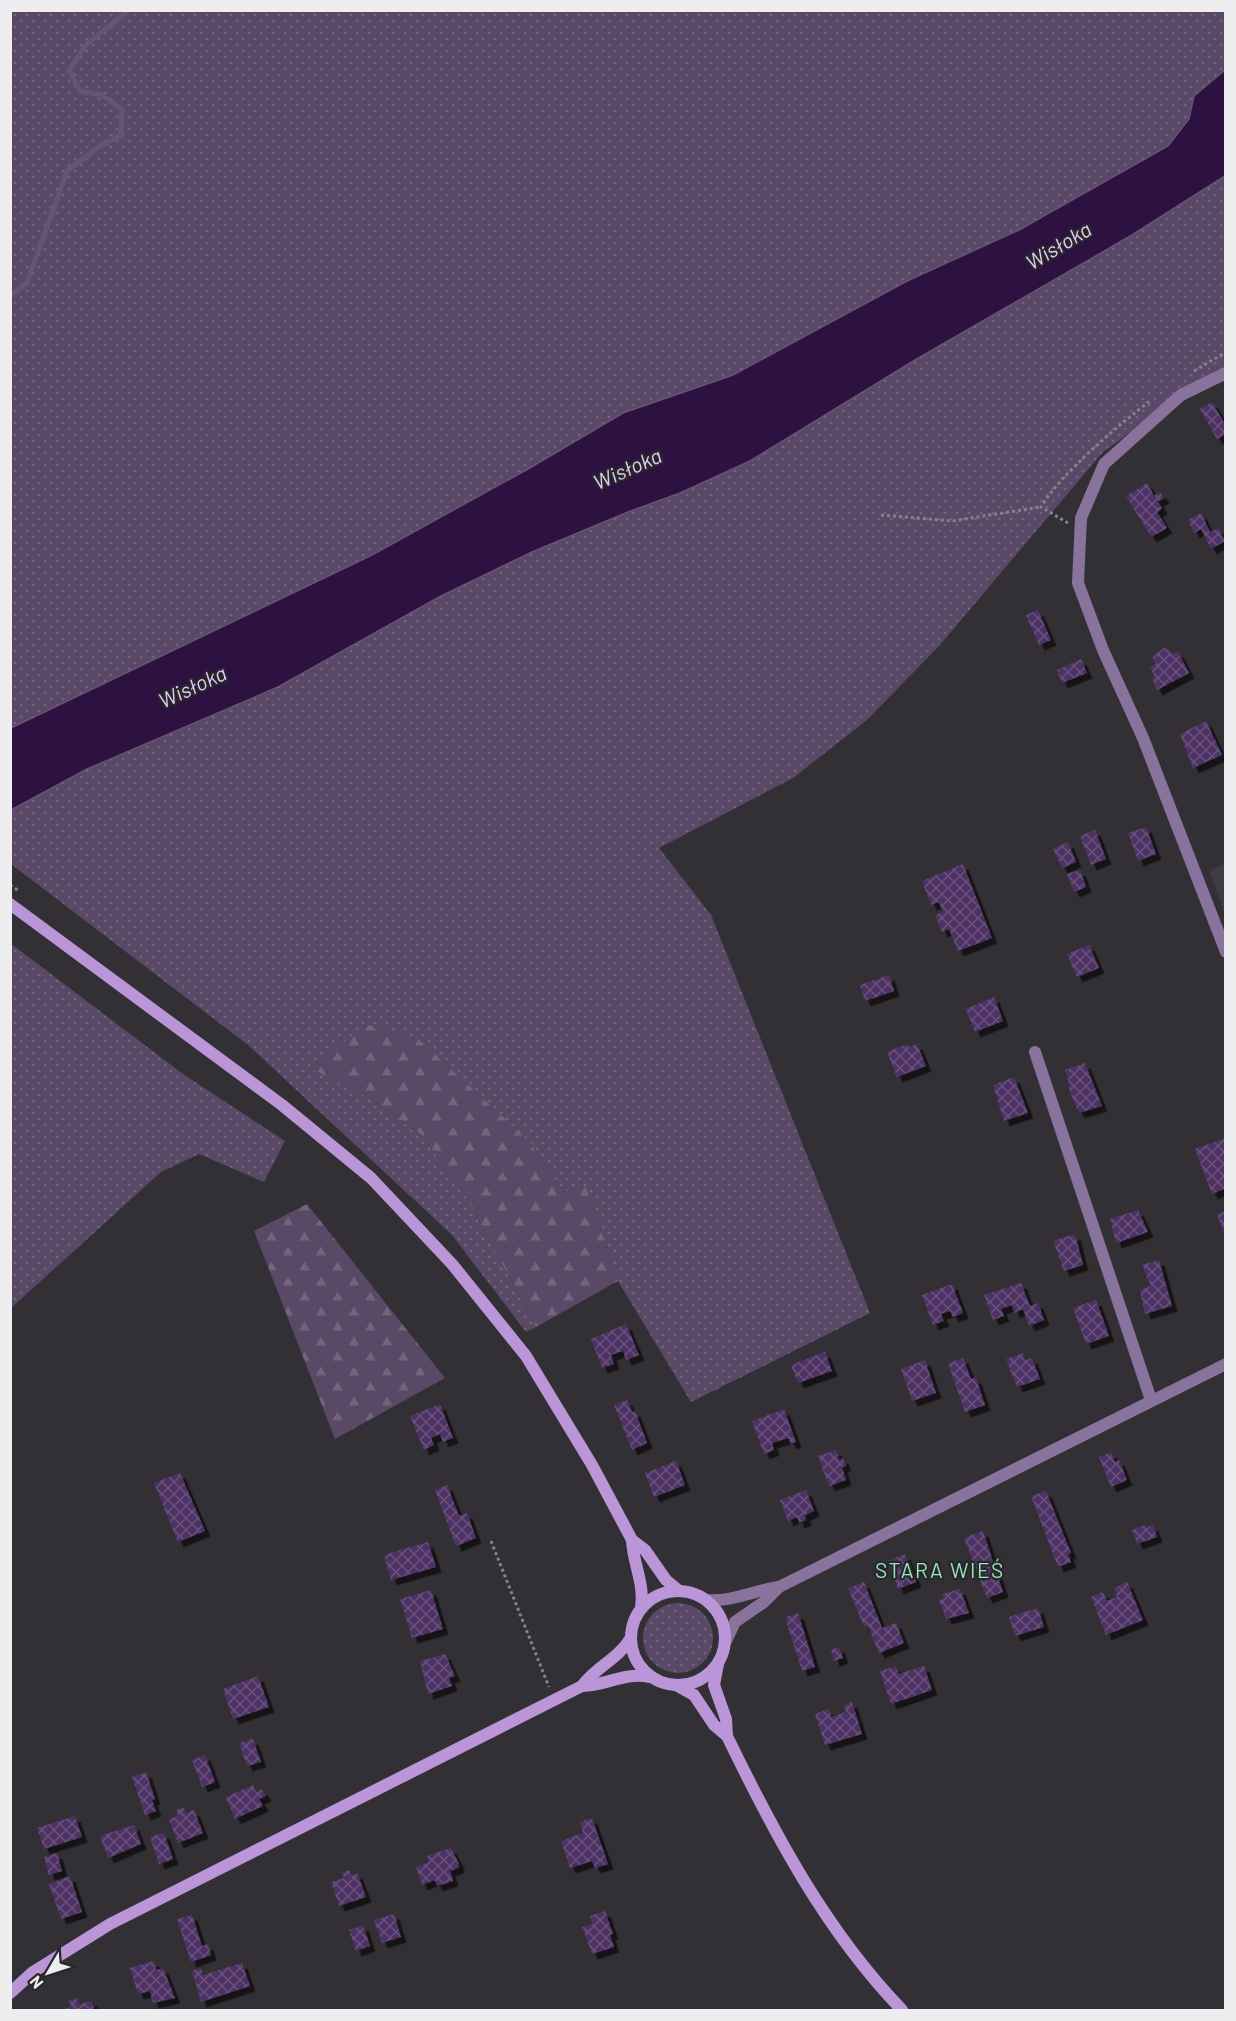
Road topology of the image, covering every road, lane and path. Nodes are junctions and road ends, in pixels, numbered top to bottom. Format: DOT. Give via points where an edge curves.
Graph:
graph roads {
  1 [pos="1226,373"];
  2 [pos="1041,507"];
  3 [pos="881,515"];
  4 [pos="10,904"];
  5 [pos="1226,952"];
  6 [pos="1035,1053"];
  7 [pos="1226,1364"];
  8 [pos="1151,1400"];
  9 [pos="632,1540"];
  10 [pos="490,1541"];
  11 [pos="779,1587"];
  12 [pos="678,1590"];
  13 [pos="707,1600"];
  14 [pos="641,1608"];
  15 [pos="631,1638"];
  16 [pos="726,1641"];
  17 [pos="718,1664"];
  18 [pos="652,1678"];
  19 [pos="676,1685"];
  20 [pos="582,1686"];
  21 [pos="554,1700"];
  22 [pos="727,1736"];
  23 [pos="10,1993"];
  24 [pos="902,2010"];
  1 -- 5 [label="street" via="1181,395 1104,464 1081,518 1078,583"];
  2 -- 3 [label="path" via="952,521"];
  4 -- 9 [label="main road" via="282,1105 371,1178 452,1264 526,1356"];
  6 -- 8 [label="street"];
  7 -- 8 [label="street"];
  8 -- 11 [label="street"];
  9 -- 12 [label="main road"];
  9 -- 14 [label="main road" via="644,1592"];
  10 -- 21 [label="path"];
  11 -- 13 [label="street" via="724,1602"];
  11 -- 16 [label="street" via="735,1622"];
  12 -- 13 [label="main road"];
  12 -- 14 [label="main road" via="658,1595"];
  13 -- 16 [label="main road" via="721,1616"];
  14 -- 15 [label="main road"];
  15 -- 18 [label="main road" via="636,1659"];
  15 -- 20 [label="main road" via="621,1653 590,1675"];
  16 -- 17 [label="main road"];
  17 -- 19 [label="main road" via="700,1681"];
  17 -- 22 [label="main road" via="714,1685 726,1719"];
  18 -- 19 [label="main road"];
  18 -- 20 [label="main road" via="632,1674 597,1686"];
  19 -- 22 [label="main road" via="693,1695"];
  20 -- 21 [label="main road"];
  21 -- 23 [label="main road" via="110,1924 33,1972"];
  22 -- 24 [label="main road" via="780,1842 809,1890 843,1941"];
}
